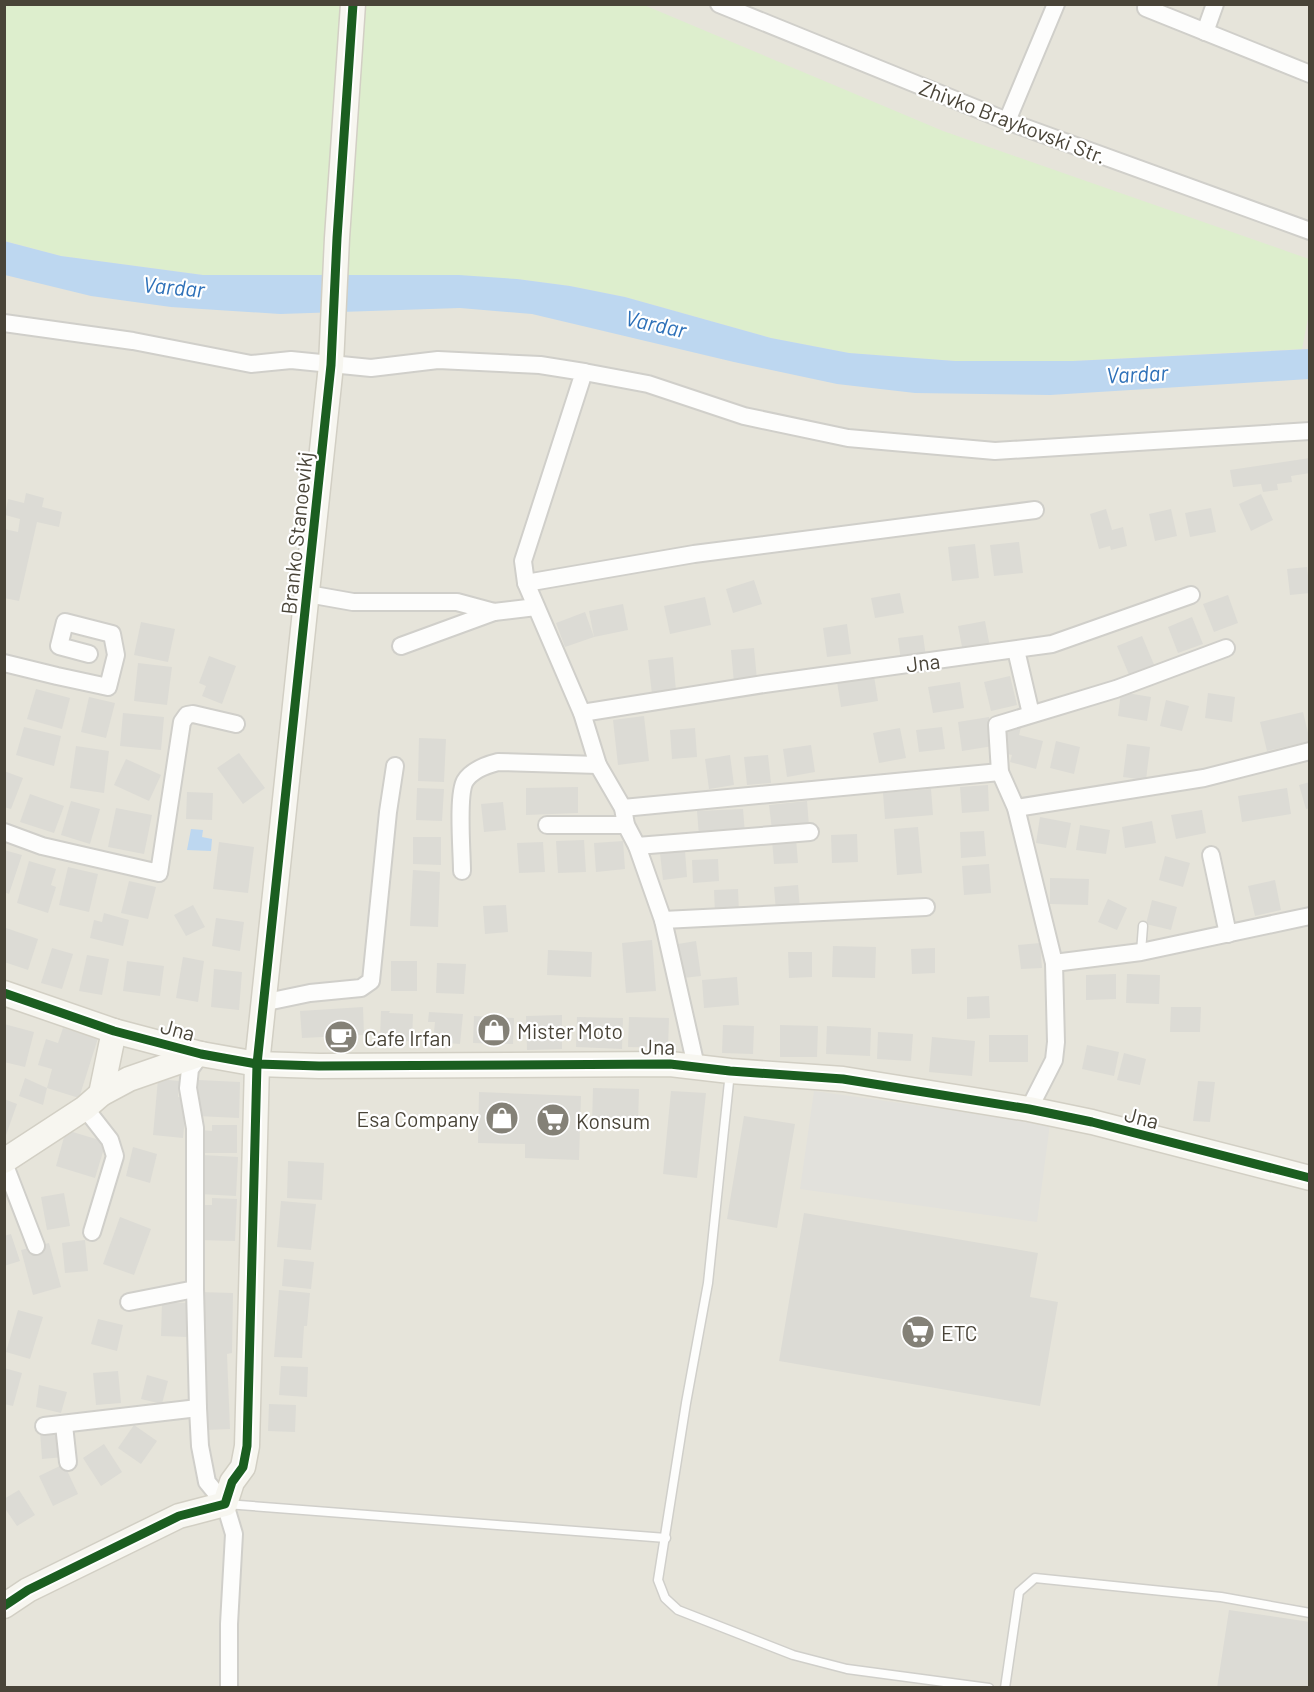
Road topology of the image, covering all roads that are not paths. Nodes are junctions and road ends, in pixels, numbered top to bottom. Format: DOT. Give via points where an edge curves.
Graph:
graph roads {
  1 [pos="353,4"];
  2 [pos="719,4"];
  3 [pos="1056,4"];
  4 [pos="1215,4"];
  5 [pos="1146,8"];
  6 [pos="1205,32"];
  7 [pos="1310,74"];
  8 [pos="1007,121"];
  9 [pos="1310,231"];
  10 [pos="4,323"];
  11 [pos="331,365"];
  12 [pos="584,372"];
  13 [pos="1310,431"];
  14 [pos="1035,510"];
  15 [pos="526,583"];
  16 [pos="308,594"];
  17 [pos="1191,595"];
  18 [pos="536,607"];
  19 [pos="494,612"];
  20 [pos="401,646"];
  21 [pos="1226,648"];
  22 [pos="1016,650"];
  23 [pos="90,654"];
  24 [pos="4,663"];
  25 [pos="582,713"];
  26 [pos="1031,714"];
  27 [pos="236,724"];
  28 [pos="1310,752"];
  29 [pos="598,765"];
  30 [pos="395,766"];
  31 [pos="1000,772"];
  32 [pos="623,808"];
  33 [pos="1016,808"];
  34 [pos="547,825"];
  35 [pos="627,825"];
  36 [pos="4,832"];
  37 [pos="810,832"];
  38 [pos="637,846"];
  39 [pos="1211,855"];
  40 [pos="462,872"];
  41 [pos="926,907"];
  42 [pos="1310,916"];
  43 [pos="663,920"];
  44 [pos="1143,926"];
  45 [pos="1228,934"];
  46 [pos="1141,952"];
  47 [pos="1054,963"];
  48 [pos="4,993"];
  49 [pos="262,1003"];
  50 [pos="114,1030"];
  51 [pos="201,1054"];
  52 [pos="257,1064"];
  53 [pos="696,1066"];
  54 [pos="730,1071"];
  55 [pos="93,1101"];
  56 [pos="1029,1109"];
  57 [pos="4,1162"];
  58 [pos="1310,1178"];
  59 [pos="92,1232"];
  60 [pos="36,1246"];
  61 [pos="195,1289"];
  62 [pos="129,1302"];
  63 [pos="198,1408"];
  64 [pos="64,1425"];
  65 [pos="44,1426"];
  66 [pos="69,1462"];
  67 [pos="225,1504"];
  68 [pos="666,1538"];
  69 [pos="4,1606"];
  70 [pos="1310,1613"];
  71 [pos="930,1684"];
  72 [pos="229,1688"];
  73 [pos="989,1688"];
  74 [pos="1005,1688"];
  1 -- 11 [label="street, Branko Stanoevikj"];
  2 -- 8 [label="street, Zhivko Braykovski Str."];
  3 -- 8 [label="street"];
  4 -- 6 [label="street"];
  5 -- 6 [label="street"];
  6 -- 7 [label="street"];
  8 -- 9 [label="street, Zhivko Braykovski Str."];
  10 -- 11 [label="street" via="133,341 251,364 291,360"];
  11 -- 12 [label="street" via="371,368 438,360 540,365"];
  11 -- 16 [label="street, Branko Stanoevikj"];
  12 -- 13 [label="street" via="648,384 744,416 848,438 995,451"];
  12 -- 15 [label="street" via="524,561"];
  14 -- 15 [label="street" via="694,554"];
  15 -- 18 [label="street, Jna"];
  16 -- 19 [label="street" via="354,602 457,602"];
  16 -- 49 [label="street, Branko Stanoevikj"];
  17 -- 22 [label="street, Jna" via="1052,644"];
  18 -- 19 [label="street"];
  18 -- 25 [label="street, Jna"];
  19 -- 20 [label="street"];
  21 -- 26 [label="street" via="1116,689"];
  22 -- 25 [label="street, Jna"];
  22 -- 26 [label="street"];
  23 -- 24 [label="street" via="59,646 64,622 112,634 116,655 108,687"];
  25 -- 29 [label="street, Jna"];
  26 -- 31 [label="street" via="997,725"];
  27 -- 36 [label="street" via="193,714 182,722 159,873 42,846"];
  28 -- 33 [label="street" via="1204,778"];
  29 -- 32 [label="street, Jna"];
  29 -- 40 [label="street" via="498,762 470,775 464,783 461,807"];
  30 -- 49 [label="street" via="371,981 361,988"];
  31 -- 32 [label="street"];
  31 -- 33 [label="street"];
  32 -- 35 [label="street, Jna"];
  33 -- 47 [label="street"];
  34 -- 35 [label="street"];
  35 -- 38 [label="street, Jna"];
  37 -- 38 [label="street"];
  38 -- 43 [label="street, Jna"];
  39 -- 45 [label="street"];
  41 -- 43 [label="street"];
  42 -- 45 [label="street"];
  43 -- 53 [label="street, Jna"];
  44 -- 46 [label="lane"];
  45 -- 46 [label="street"];
  46 -- 47 [label="street"];
  47 -- 56 [label="street" via="1054,1060"];
  48 -- 50 [label="street, Jna"];
  49 -- 52 [label="street, Branko Stanoevikj"];
  50 -- 51 [label="street, Jna"];
  50 -- 55 [label="street"];
  51 -- 52 [label="street, Jna"];
  51 -- 55 [label="street" via="129,1079"];
  51 -- 61 [label="street" via="190,1069 188,1088 195,1128"];
  52 -- 53 [label="street, Jna"];
  52 -- 67 [label="street, Branko Stanoevikj" via="247,1446 243,1467 232,1482"];
  53 -- 54 [label="street, Jna"];
  54 -- 56 [label="street, Jna" via="843,1079"];
  54 -- 68 [label="lane" via="708,1283"];
  55 -- 57 [label="street"];
  55 -- 59 [label="street" via="115,1156"];
  56 -- 58 [label="street, Jna"];
  57 -- 60 [label="street"];
  61 -- 62 [label="street"];
  61 -- 63 [label="street"];
  63 -- 64 [label="street"];
  63 -- 67 [label="street" via="207,1482"];
  64 -- 65 [label="street"];
  64 -- 66 [label="street"];
  67 -- 68 [label="lane"];
  67 -- 69 [label="street" via="179,1516 28,1590"];
  67 -- 72 [label="street" via="234,1534"];
  68 -- 71 [label="lane" via="658,1580 665,1598 678,1610 793,1655"];
  70 -- 74 [label="lane" via="1221,1596 1035,1578 1019,1592"];
  71 -- 73 [label="lane"];
}
